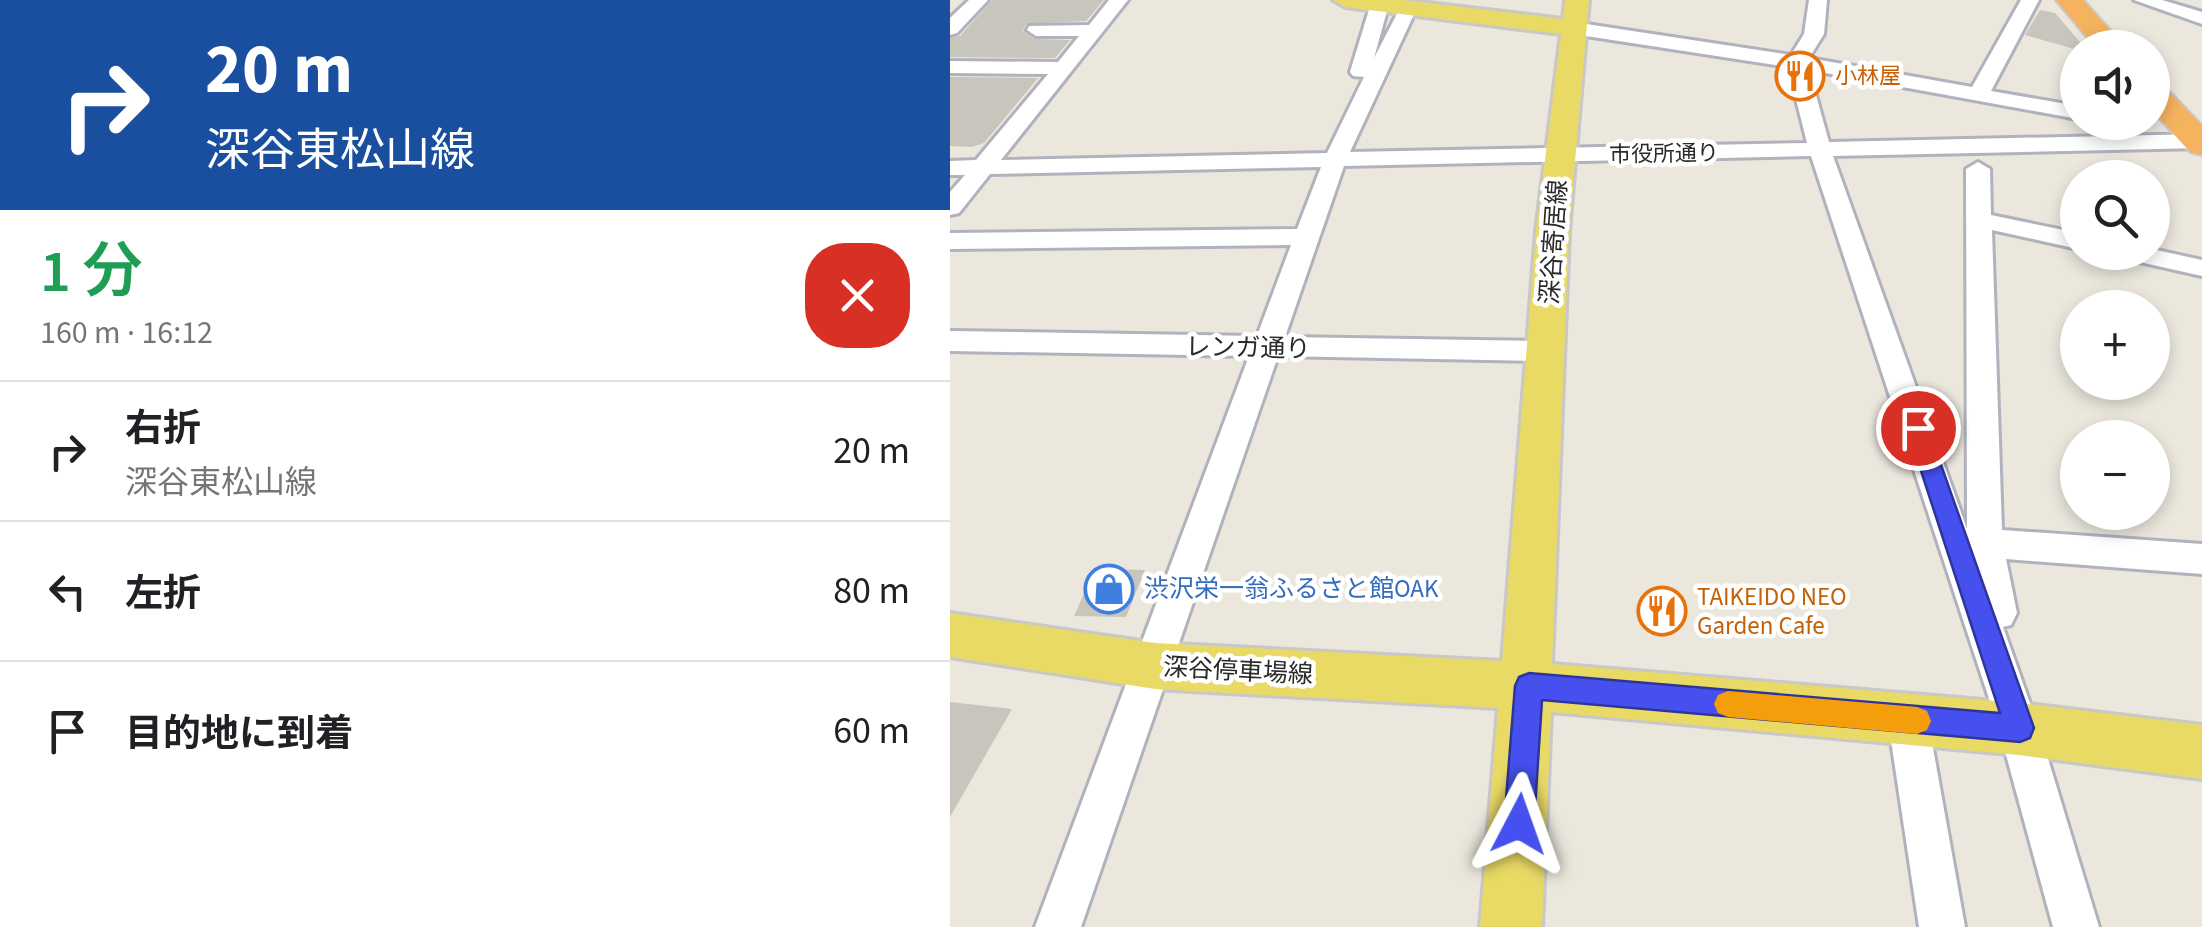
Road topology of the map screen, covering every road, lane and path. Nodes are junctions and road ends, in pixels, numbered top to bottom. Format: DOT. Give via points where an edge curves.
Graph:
graph roads {
  1 [pos="979,0"];
  2 [pos="1119,0"];
  3 [pos="1345,0"];
  4 [pos="1818,0"];
  5 [pos="2030,0"];
  6 [pos="2068,0"];
  7 [pos="2143,0"];
  8 [pos="1380,3"];
  9 [pos="1407,10"];
  10 [pos="1575,14"];
  11 [pos="2202,18"];
  12 [pos="950,29"];
  13 [pos="1036,30"];
  14 [pos="1093,30"];
  15 [pos="2096,30"];
  16 [pos="1797,62"];
  17 [pos="950,67"];
  18 [pos="1062,68"];
  19 [pos="1978,95"];
  20 [pos="2060,110"];
  21 [pos="2170,110"];
  22 [pos="2201,142"];
  23 [pos="1820,150"];
  24 [pos="1560,157"];
  25 [pos="1335,159"];
  26 [pos="950,168"];
  27 [pos="983,168"];
  28 [pos="1978,169"];
  29 [pos="950,208"];
  30 [pos="1978,220"];
  31 [pos="1308,236"];
  32 [pos="2060,237"];
  33 [pos="950,242"];
  34 [pos="2170,261"];
  35 [pos="2202,268"];
  36 [pos="950,340"];
  37 [pos="1268,348"];
  38 [pos="1546,351"];
  39 [pos="1985,543"];
  40 [pos="2202,559"];
  41 [pos="950,635"];
  42 [pos="1155,666"];
  43 [pos="1529,686"];
  44 [pos="1908,720"];
  45 [pos="2020,728"];
  46 [pos="2202,752"];
  47 [pos="1058,927"];
  48 [pos="1512,927"];
  49 [pos="1942,927"];
  50 [pos="2076,927"];
  1 -- 12 [label="street"];
  2 -- 14 [label="street"];
  3 -- 8 [label="main road"];
  4 -- 16 [label="street" via="1814,34"];
  5 -- 19 [label="street"];
  6 -- 15 [label="highway"];
  7 -- 11 [label="street"];
  8 -- 9 [label="main road"];
  8 -- 25 [label="street"];
  9 -- 10 [label="main road"];
  9 -- 25 [label="street"];
  10 -- 16 [label="street"];
  10 -- 24 [label="main road, 深谷寄居線"];
  13 -- 14 [label="street"];
  14 -- 18 [label="street"];
  16 -- 19 [label="street"];
  16 -- 23 [label="street"];
  17 -- 18 [label="street"];
  18 -- 27 [label="street"];
  19 -- 20 [label="street"];
  21 -- 22 [label="highway"];
  22 -- 23 [label="street, 市役所通り"];
  23 -- 24 [label="street, 市役所通り"];
  23 -- 45 [label="street"];
  24 -- 25 [label="street, 市役所通り"];
  24 -- 38 [label="main road, 深谷寄居線"];
  25 -- 27 [label="street, 市役所通り"];
  25 -- 31 [label="street"];
  26 -- 27 [label="street, 市役所通り"];
  27 -- 29 [label="street"];
  28 -- 30 [label="street"];
  30 -- 32 [label="street"];
  30 -- 39 [label="street"];
  31 -- 33 [label="street"];
  31 -- 37 [label="street"];
  34 -- 35 [label="street"];
  36 -- 37 [label="street, レンガ通り"];
  37 -- 38 [label="street, レンガ通り"];
  37 -- 42 [label="street"];
  38 -- 43 [label="main road, 深谷寄居線"];
  39 -- 40 [label="street"];
  39 -- 45 [label="street"];
  41 -- 42 [label="main road, 深谷停車場線"];
  42 -- 43 [label="main road, 深谷停車場線"];
  42 -- 47 [label="street"];
  43 -- 44 [label="main road, 深谷停車場線"];
  43 -- 48 [label="main road, 深谷寄居線"];
  44 -- 45 [label="main road, 深谷停車場線"];
  44 -- 49 [label="street"];
  45 -- 46 [label="main road, 深谷停車場線"];
  45 -- 50 [label="street"];
}
